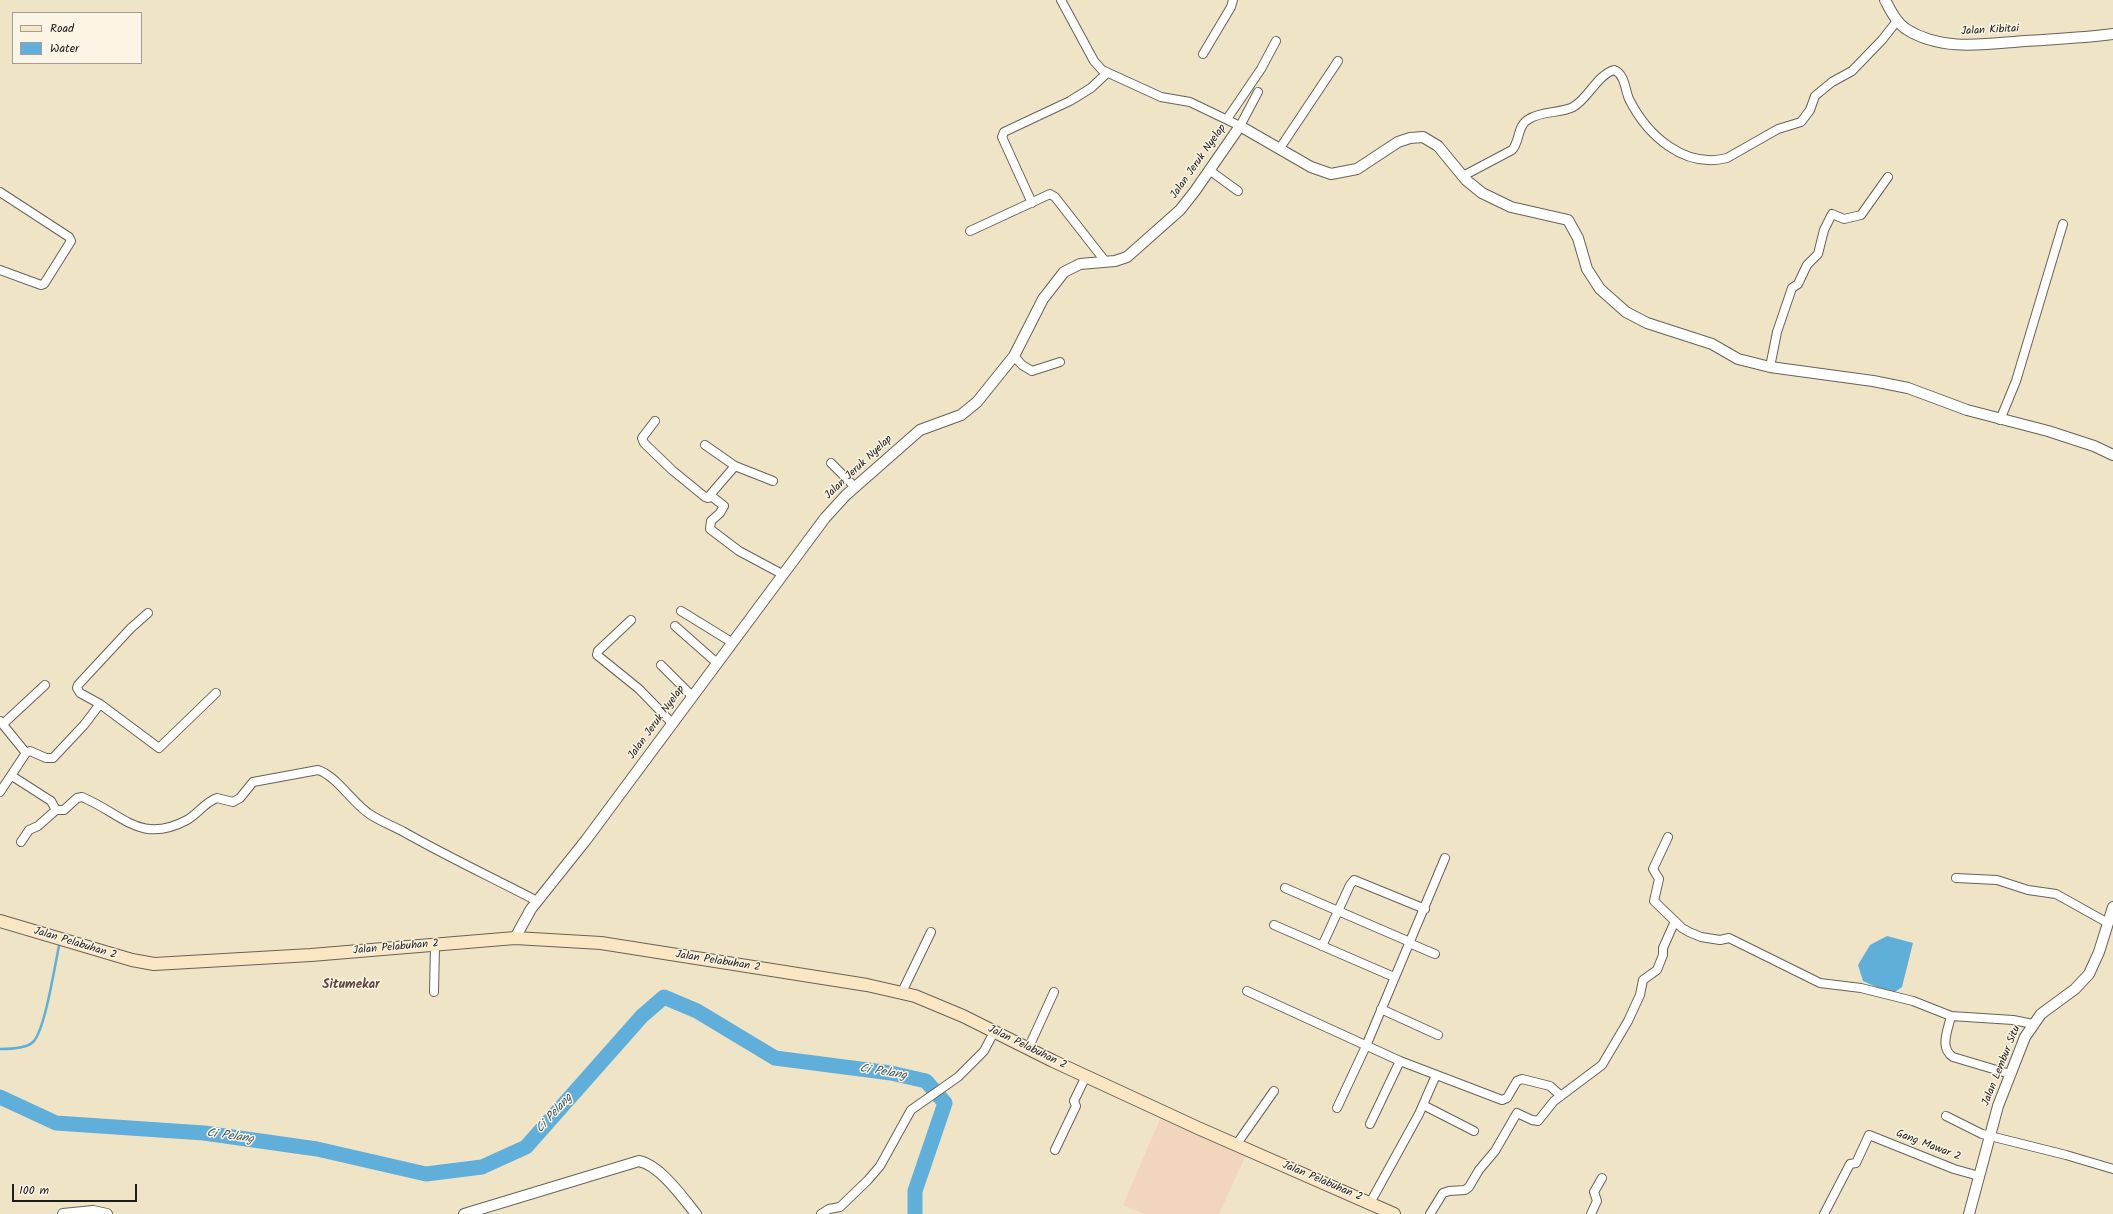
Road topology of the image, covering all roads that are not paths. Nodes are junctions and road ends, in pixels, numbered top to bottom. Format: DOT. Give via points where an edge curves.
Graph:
graph roads {
  1 [pos="1062,0"];
  2 [pos="1233,0"];
  3 [pos="1885,0"];
  4 [pos="1897,21"];
  5 [pos="2113,34"];
  6 [pos="1276,41"];
  7 [pos="1203,54"];
  8 [pos="1338,61"];
  9 [pos="1107,74"];
  10 [pos="1258,92"];
  11 [pos="1227,119"];
  12 [pos="1240,126"];
  13 [pos="1280,148"];
  14 [pos="1210,170"];
  15 [pos="1463,176"];
  16 [pos="1888,177"];
  17 [pos="1238,191"];
  18 [pos="0,192"];
  19 [pos="1032,202"];
  20 [pos="2063,224"];
  21 [pos="970,231"];
  22 [pos="1105,261"];
  23 [pos="0,270"];
  24 [pos="1014,356"];
  25 [pos="1060,362"];
  26 [pos="1770,367"];
  27 [pos="2000,420"];
  28 [pos="655,421"];
  29 [pos="705,445"];
  30 [pos="2113,455"];
  31 [pos="831,463"];
  32 [pos="735,466"];
  33 [pos="773,481"];
  34 [pos="855,487"];
  35 [pos="710,495"];
  36 [pos="782,574"];
  37 [pos="681,611"];
  38 [pos="148,613"];
  39 [pos="631,620"];
  40 [pos="675,626"];
  41 [pos="733,643"];
  42 [pos="717,663"];
  43 [pos="661,665"];
  44 [pos="45,685"];
  45 [pos="216,693"];
  46 [pos="692,696"];
  47 [pos="100,704"];
  48 [pos="1,722"];
  49 [pos="672,722"];
  50 [pos="26,753"];
  51 [pos="12,776"];
  52 [pos="0,792"];
  53 [pos="56,810"];
  54 [pos="1668,837"];
  55 [pos="21,842"];
  56 [pos="1445,858"];
  57 [pos="1956,878"];
  58 [pos="1285,888"];
  59 [pos="537,901"];
  60 [pos="2113,907"];
  61 [pos="1425,909"];
  62 [pos="1338,910"];
  63 [pos="0,921"];
  64 [pos="1675,921"];
  65 [pos="2108,923"];
  66 [pos="1274,925"];
  67 [pos="931,932"];
  68 [pos="515,938"];
  69 [pos="1409,942"];
  70 [pos="435,945"];
  71 [pos="1322,946"];
  72 [pos="1435,954"];
  73 [pos="1394,977"];
  74 [pos="1247,991"];
  75 [pos="434,992"];
  76 [pos="902,992"];
  77 [pos="1054,992"];
  78 [pos="1381,1010"];
  79 [pos="1951,1016"];
  80 [pos="2033,1024"];
  81 [pos="994,1032"];
  82 [pos="1438,1035"];
  83 [pos="1366,1046"];
  84 [pos="1028,1049"];
  85 [pos="1400,1061"];
  86 [pos="2010,1074"];
  87 [pos="1436,1075"];
  88 [pos="1086,1076"];
  89 [pos="1274,1091"];
  90 [pos="1561,1096"];
  91 [pos="1423,1105"];
  92 [pos="1337,1108"];
  93 [pos="1946,1116"];
  94 [pos="1370,1124"];
  95 [pos="1474,1130"];
  96 [pos="1990,1137"];
  97 [pos="1236,1145"];
  98 [pos="1056,1150"];
  99 [pos="2113,1170"];
  100 [pos="1979,1176"];
  101 [pos="1602,1178"];
  102 [pos="1370,1203"];
  103 [pos="63,1214"];
  104 [pos="107,1214"];
  105 [pos="464,1214"];
  106 [pos="696,1214"];
  107 [pos="821,1214"];
  108 [pos="1394,1214"];
  109 [pos="1430,1214"];
  110 [pos="1592,1214"];
  111 [pos="1824,1214"];
  112 [pos="1968,1214"];
  1 -- 9 [label="street" via="1094,61"];
  2 -- 7 [label="street"];
  3 -- 4 [label="street, Jalan Kibitai"];
  4 -- 5 [label="street, Jalan Kibitai" via="1910,30 1936,40 1974,45"];
  4 -- 15 [label="street" via="1852,71 1815,96 1807,116 1800,122 1778,129 1727,158 1704,160 1682,154 1666,145 1654,135 1641,118 1628,96 1621,75 1614,70 1574,107 1529,118 1512,150"];
  6 -- 11 [label="street"];
  8 -- 13 [label="street"];
  9 -- 11 [label="street" via="1132,82 1162,97 1190,102"];
  9 -- 19 [label="street" via="1070,101 1004,132 1002,137"];
  10 -- 12 [label="street"];
  11 -- 12 [label="street"];
  12 -- 13 [label="street"];
  12 -- 14 [label="street, Jalan Jeruk Nyelap"];
  13 -- 15 [label="street" via="1318,170 1338,173 1357,169 1398,142 1423,137 1438,146"];
  14 -- 17 [label="street"];
  14 -- 22 [label="street, Jalan Jeruk Nyelap" via="1180,210 1132,253 1122,259"];
  15 -- 26 [label="street" via="1482,193 1500,203 1523,211 1568,220 1578,238 1583,258 1592,277 1609,298 1626,312 1653,325 1712,344 1738,359"];
  16 -- 26 [label="street" via="1861,216 1844,219 1832,214 1818,254 1807,265 1798,284 1792,288 1777,332"];
  18 -- 23 [label="street" via="69,237 71,241 44,284"];
  19 -- 21 [label="street"];
  19 -- 22 [label="street" via="1048,194 1055,197"];
  20 -- 27 [label="street" via="2016,381"];
  22 -- 24 [label="street, Jalan Jeruk Nyelap" via="1080,264 1069,268 1060,276 1044,299"];
  24 -- 25 [label="street" via="1032,371"];
  24 -- 34 [label="street, Jalan Jeruk Nyelap" via="972,408 954,418 920,430"];
  26 -- 27 [label="street" via="1908,388"];
  27 -- 30 [label="street" via="2048,431"];
  28 -- 35 [label="street" via="642,441 705,497 708,498"];
  29 -- 32 [label="street"];
  31 -- 34 [label="street"];
  32 -- 33 [label="street"];
  32 -- 35 [label="street"];
  34 -- 36 [label="street, Jalan Jeruk Nyelap" via="832,510"];
  35 -- 36 [label="street" via="724,506 711,521 710,529 739,551"];
  36 -- 41 [label="street, Jalan Jeruk Nyelap"];
  37 -- 41 [label="street"];
  38 -- 47 [label="street" via="78,685 80,693"];
  39 -- 49 [label="street" via="598,651 597,655 639,689"];
  40 -- 42 [label="street"];
  41 -- 42 [label="street, Jalan Jeruk Nyelap"];
  42 -- 46 [label="street, Jalan Jeruk Nyelap"];
  43 -- 46 [label="street"];
  44 -- 48 [label="street"];
  45 -- 47 [label="street" via="159,748"];
  46 -- 49 [label="street, Jalan Jeruk Nyelap"];
  47 -- 50 [label="street" via="53,758"];
  48 -- 50 [label="street"];
  49 -- 59 [label="street, Jalan Jeruk Nyelap" via="586,840"];
  50 -- 51 [label="street"];
  51 -- 52 [label="street"];
  51 -- 53 [label="street" via="51,801"];
  53 -- 55 [label="street" via="38,826 29,830"];
  53 -- 59 [label="street" via="64,810 77,798 82,797 131,825 161,830 189,819 217,798 230,802 236,800 253,782 318,770 334,780 354,802 371,815 459,863"];
  54 -- 64 [label="street" via="1653,869 1659,879 1654,901"];
  56 -- 61 [label="street"];
  57 -- 65 [label="street" via="1997,880 2028,890 2056,894"];
  58 -- 62 [label="street"];
  59 -- 68 [label="street, Jalan Jeruk Nyelap"];
  60 -- 65 [label="street, Jalan Lembur Situ"];
  61 -- 62 [label="street" via="1356,879 1351,882"];
  61 -- 69 [label="street"];
  62 -- 69 [label="street"];
  62 -- 71 [label="street"];
  63 -- 70 [label="main road, Jalan Pelabuhan 2" via="154,964 303,956"];
  64 -- 79 [label="street" via="1682,928 1701,937 1720,940 1729,938 1820,983 1861,988 1913,1001"];
  64 -- 90 [label="street" via="1657,970 1643,980 1640,995 1628,1021 1602,1065"];
  65 -- 80 [label="street, Jalan Lembur Situ" via="2089,974 2081,984 2047,1008"];
  66 -- 71 [label="street"];
  67 -- 76 [label="street"];
  68 -- 70 [label="main road, Jalan Pelabuhan 2"];
  68 -- 76 [label="main road, Jalan Pelabuhan 2" via="600,943"];
  69 -- 72 [label="street"];
  69 -- 73 [label="street"];
  70 -- 75 [label="street"];
  71 -- 73 [label="street"];
  73 -- 78 [label="street"];
  74 -- 83 [label="street"];
  76 -- 81 [label="main road, Jalan Pelabuhan 2" via="929,1001"];
  77 -- 84 [label="street"];
  78 -- 82 [label="street"];
  78 -- 83 [label="street"];
  79 -- 80 [label="street" via="2013,1020"];
  79 -- 86 [label="street" via="1945,1040 1947,1053"];
  80 -- 86 [label="street, Jalan Lembur Situ"];
  81 -- 84 [label="main road, Jalan Pelabuhan 2"];
  81 -- 107 [label="street" via="984,1051 958,1077 909,1113 885,1158 868,1180 842,1205"];
  83 -- 85 [label="street"];
  83 -- 92 [label="street"];
  84 -- 88 [label="main road, Jalan Pelabuhan 2"];
  85 -- 87 [label="street"];
  85 -- 94 [label="street"];
  86 -- 96 [label="street, Jalan Lembur Situ"];
  87 -- 90 [label="street" via="1502,1100 1507,1098 1517,1081 1522,1079 1550,1086"];
  87 -- 91 [label="street"];
  88 -- 97 [label="main road, Jalan Pelabuhan 2"];
  88 -- 98 [label="street" via="1074,1102 1076,1106"];
  89 -- 97 [label="street"];
  90 -- 109 [label="street" via="1548,1107 1538,1121 1517,1113 1495,1151 1469,1187 1465,1190 1446,1191"];
  91 -- 95 [label="street"];
  91 -- 102 [label="street"];
  93 -- 96 [label="street"];
  96 -- 99 [label="street" via="2066,1155"];
  96 -- 100 [label="street, Jalan Lembur Situ"];
  97 -- 102 [label="main road, Jalan Pelabuhan 2"];
  100 -- 111 [label="street, Gang Mawar 2" via="1954,1169 1869,1135 1856,1163 1850,1164"];
  100 -- 112 [label="street, Jalan Lembur Situ"];
  101 -- 110 [label="street" via="1594,1192 1597,1201"];
  102 -- 108 [label="main road, Jalan Pelabuhan 2"];
  103 -- 104 [label="street" via="93,1211"];
  105 -- 106 [label="street" via="639,1161 649,1164 665,1178"];
}
